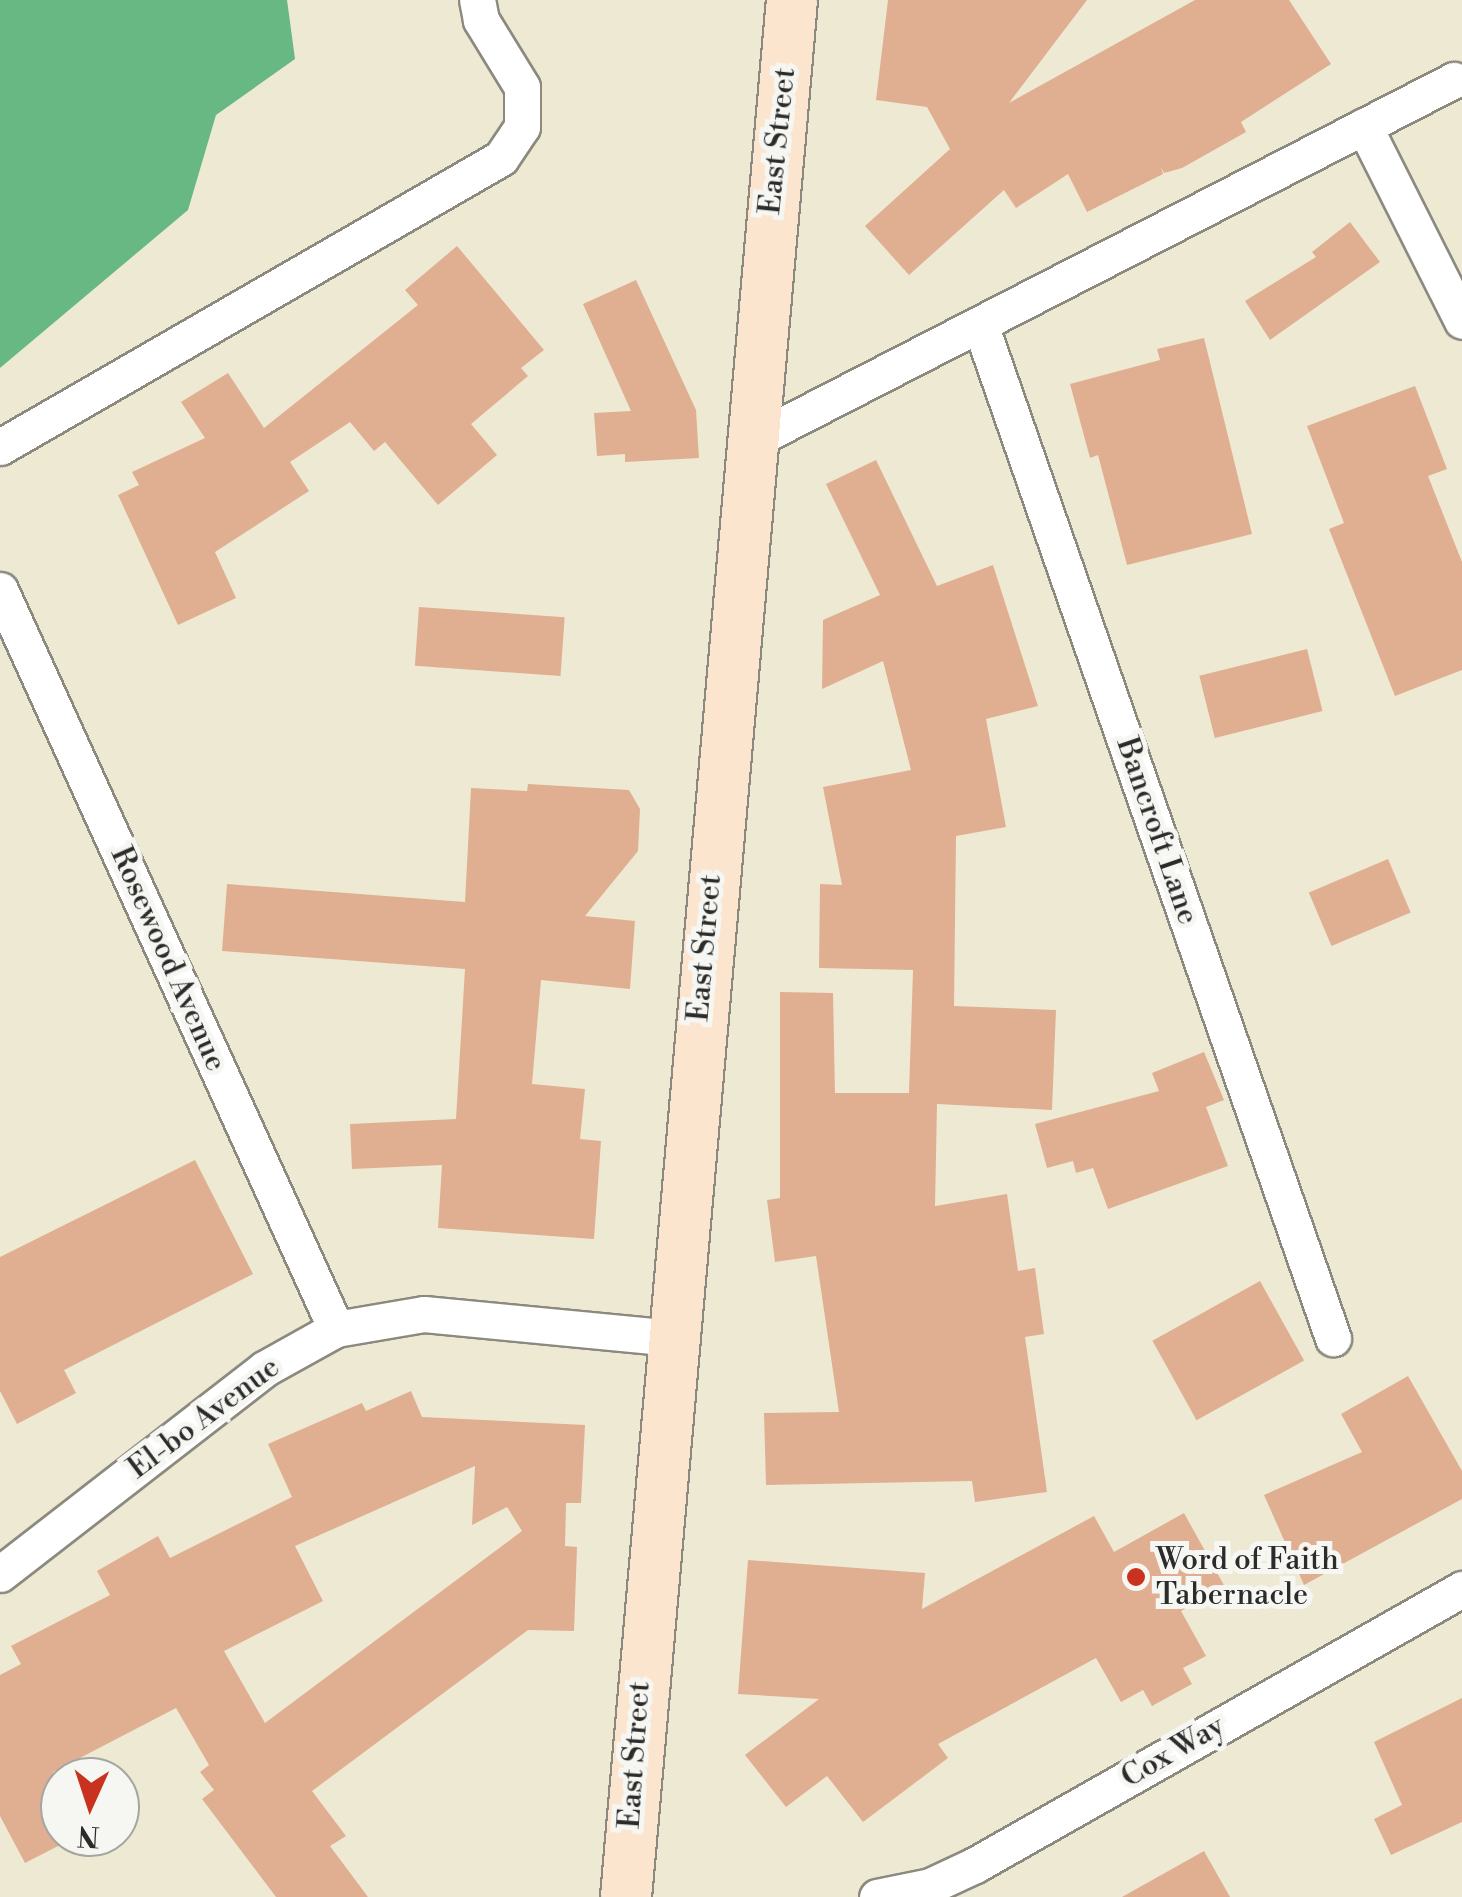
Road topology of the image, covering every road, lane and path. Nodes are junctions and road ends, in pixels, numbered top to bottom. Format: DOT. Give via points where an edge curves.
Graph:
graph roads {
  1 [pos="477,0"];
  2 [pos="792,0"];
  3 [pos="1454,80"];
  4 [pos="1364,126"];
  5 [pos="1462,321"];
  6 [pos="980,324"];
  7 [pos="748,443"];
  8 [pos="0,446"];
  9 [pos="0,590"];
  10 [pos="336,1329"];
  11 [pos="671,1338"];
  12 [pos="1333,1338"];
  13 [pos="0,1574"];
  14 [pos="1462,1589"];
  15 [pos="932,1891"];
  16 [pos="626,1897"];
  17 [pos="876,1897"];
  1 -- 8 [label="street" via="481,20 522,87 522,127 501,158"];
  2 -- 7 [label="main road, East Street"];
  3 -- 4 [label="street"];
  4 -- 5 [label="street"];
  4 -- 6 [label="street"];
  6 -- 7 [label="street"];
  6 -- 12 [label="street, Bancroft Lane"];
  7 -- 11 [label="main road, East Street"];
  9 -- 10 [label="street, Rosewood Avenue"];
  10 -- 11 [label="street, El-bo Avenue" via="424,1314"];
  10 -- 13 [label="street, El-bo Avenue" via="264,1368"];
  11 -- 16 [label="main road, East Street"];
  14 -- 15 [label="street, Cox Way"];
  15 -- 17 [label="street, Cox Way"];
}
